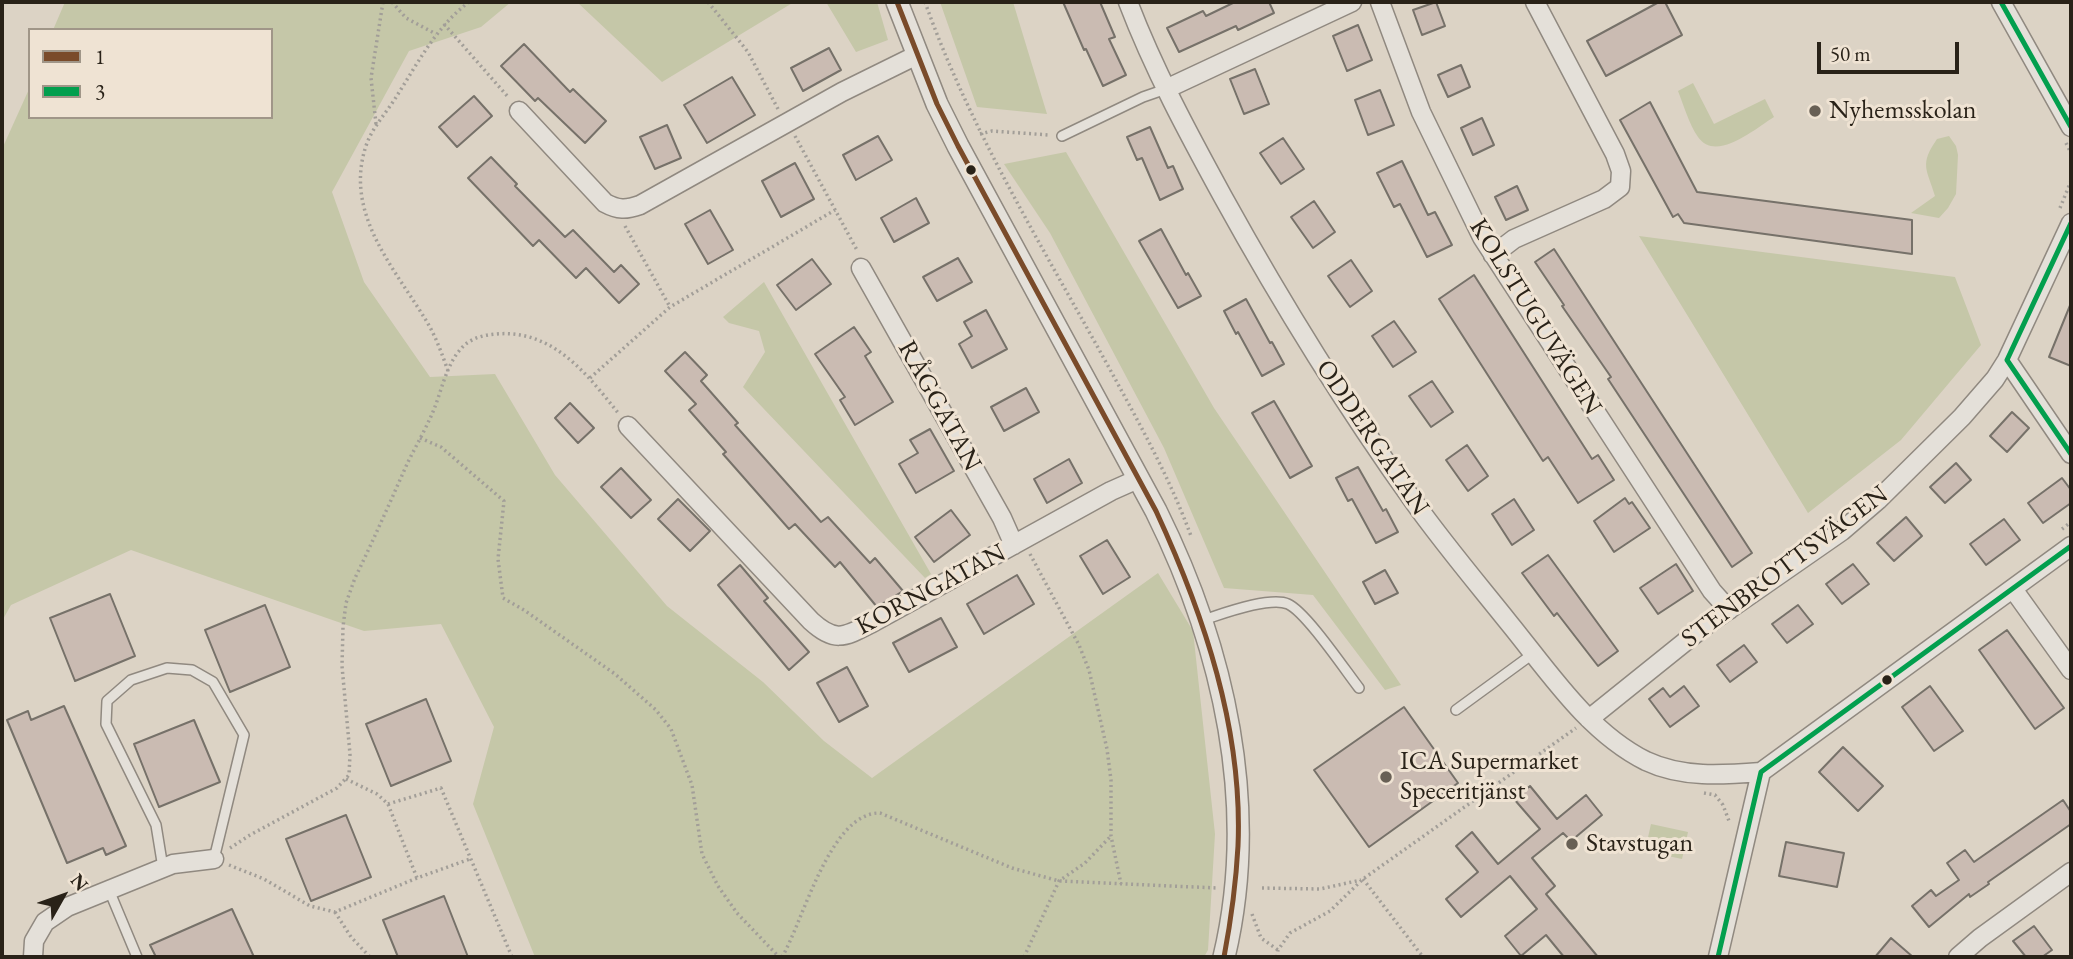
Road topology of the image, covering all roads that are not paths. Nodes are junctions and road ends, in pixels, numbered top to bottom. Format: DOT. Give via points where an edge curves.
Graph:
graph roads {
  1 [pos="897,2"];
  2 [pos="1128,2"];
  3 [pos="1353,2"];
  4 [pos="1380,2"];
  5 [pos="1535,2"];
  6 [pos="2001,2"];
  7 [pos="917,55"];
  8 [pos="1166,89"];
  9 [pos="519,110"];
  10 [pos="2071,127"];
  11 [pos="1062,136"];
  12 [pos="2071,223"];
  13 [pos="1493,255"];
  14 [pos="861,268"];
  15 [pos="2007,360"];
  16 [pos="628,426"];
  17 [pos="2071,453"];
  18 [pos="1138,479"];
  19 [pos="1014,545"];
  20 [pos="2071,545"];
  21 [pos="2013,589"];
  22 [pos="1730,610"];
  23 [pos="1201,620"];
  24 [pos="1534,653"];
  25 [pos="2071,670"];
  26 [pos="1359,688"];
  27 [pos="1456,710"];
  28 [pos="1589,719"];
  29 [pos="1761,772"];
  30 [pos="214,859"];
  31 [pos="163,868"];
  32 [pos="2071,872"];
  33 [pos="108,890"];
  34 [pos="33,957"];
  35 [pos="137,957"];
  36 [pos="1224,957"];
  37 [pos="1718,957"];
  38 [pos="1958,957"];
  1 -- 7 [label="street"];
  2 -- 8 [label="street, ODDERGATAN"];
  3 -- 8 [label="street"];
  4 -- 13 [label="street, KOLSTUGUVÄGEN" via="1426,122"];
  5 -- 13 [label="street" via="1615,154 1620,187 1604,199 1514,239"];
  6 -- 10 [label="street"];
  7 -- 9 [label="street" via="629,209 605,203"];
  7 -- 18 [label="street" via="958,146"];
  8 -- 11 [label="lane"];
  8 -- 24 [label="street, ODDERGATAN" via="1312,350 1415,503"];
  12 -- 15 [label="street, STENBROTTSVÄGEN"];
  13 -- 22 [label="street, KOLSTUGUVÄGEN" via="1712,591"];
  14 -- 19 [label="street, RÅGGATAN"];
  15 -- 17 [label="street"];
  15 -- 22 [label="street, STENBROTTSVÄGEN" via="1962,417 1878,499 1842,531"];
  16 -- 19 [label="street, KORNGATAN" via="824,633 849,635"];
  18 -- 19 [label="street, KORNGATAN"];
  18 -- 23 [label="street" via="1171,541"];
  20 -- 21 [label="street"];
  21 -- 25 [label="street"];
  21 -- 29 [label="street"];
  22 -- 28 [label="street, STENBROTTSVÄGEN"];
  23 -- 26 [label="lane" via="1275,602 1288,604"];
  23 -- 36 [label="street" via="1224,703 1237,778 1238,879"];
  24 -- 27 [label="lane"];
  24 -- 28 [label="street, ODDERGATAN"];
  28 -- 29 [label="street, ODDERGATAN" via="1647,761 1677,771 1718,776"];
  29 -- 37 [label="street"];
  30 -- 31 [label="street"];
  30 -- 31 [label="lane" via="244,735 212,682 191,670 167,667 131,680 107,701 106,724 156,825"];
  31 -- 33 [label="street"];
  32 -- 38 [label="street"];
  33 -- 34 [label="street" via="67,907 46,922 34,941"];
  33 -- 35 [label="lane"];
}
